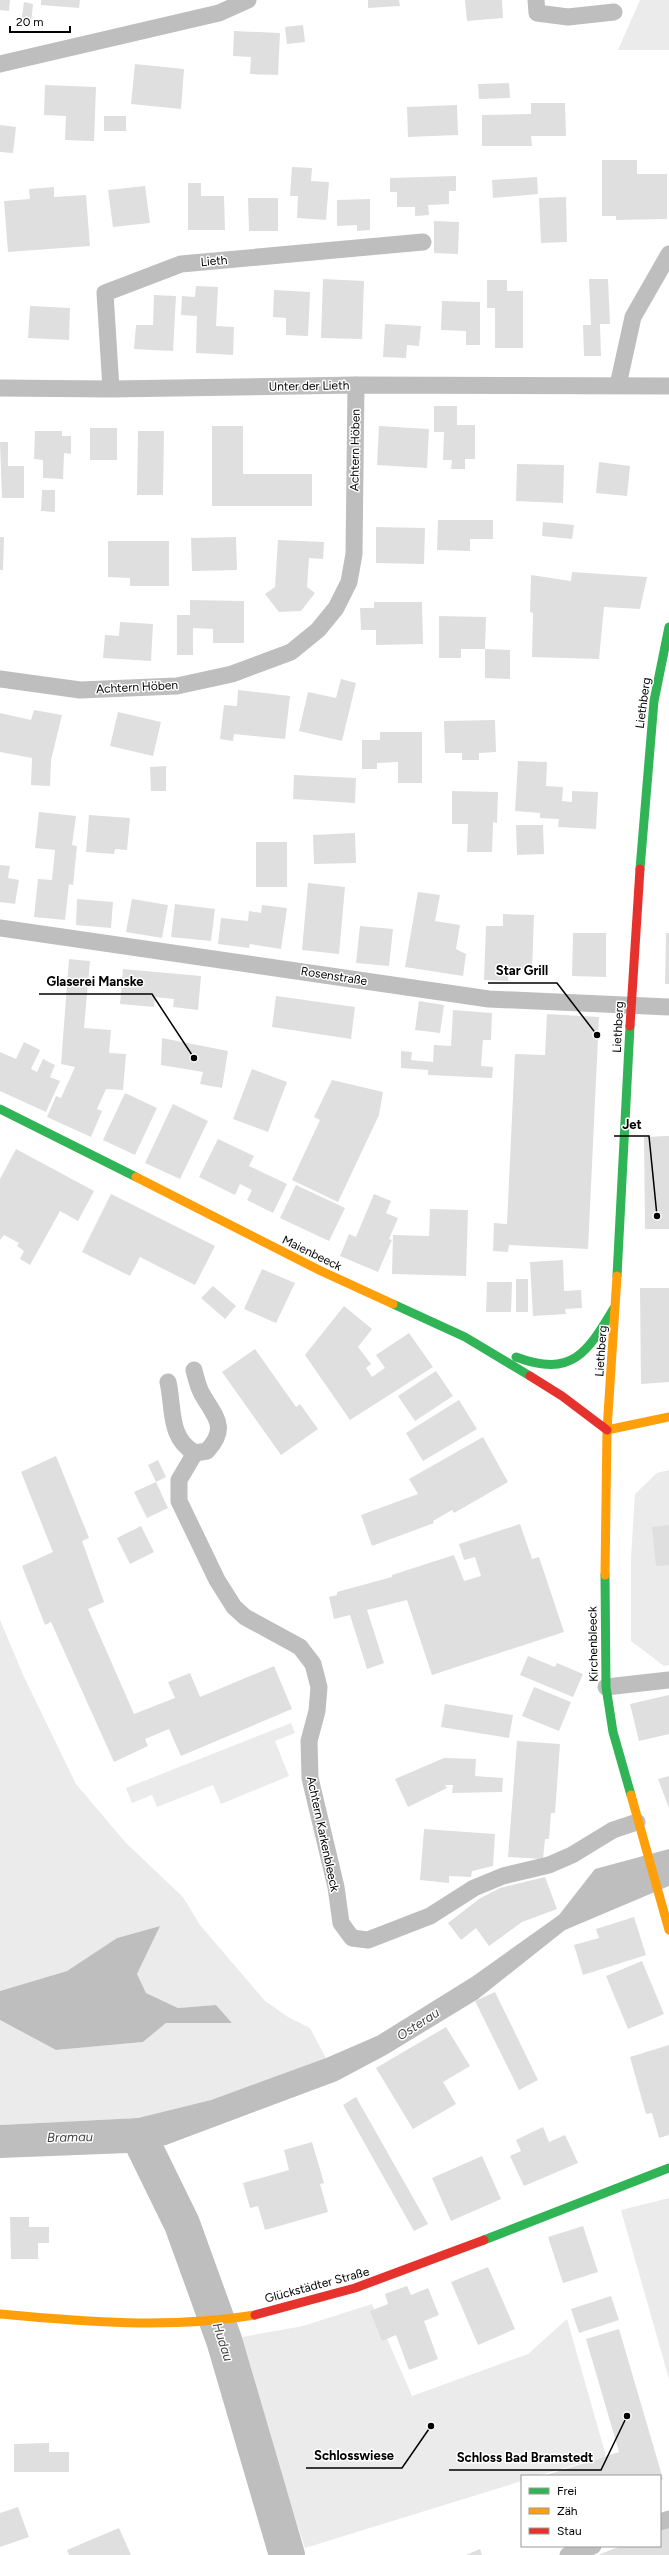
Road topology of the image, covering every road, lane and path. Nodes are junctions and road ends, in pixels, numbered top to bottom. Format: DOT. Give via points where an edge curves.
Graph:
graph roads {
  1 [pos="248,0"];
  2 [pos="536,0"];
  3 [pos="614,12"];
  4 [pos="0,64"];
  5 [pos="423,242"];
  6 [pos="669,254"];
  7 [pos="356,385"];
  8 [pos="618,385"];
  9 [pos="669,386"];
  10 [pos="0,388"];
  11 [pos="111,389"];
  12 [pos="669,627"];
  13 [pos="0,679"];
  14 [pos="0,928"];
  15 [pos="631,1004"];
  16 [pos="669,1007"];
  17 [pos="0,1109"];
  18 [pos="616,1306"];
  19 [pos="465,1338"];
  20 [pos="194,1370"];
  21 [pos="168,1382"];
  22 [pos="669,1417"];
  23 [pos="607,1430"];
  24 [pos="195,1453"];
  25 [pos="669,1680"];
  26 [pos="606,1687"];
  27 [pos="637,1822"];
  28 [pos="669,1930"];
  29 [pos="669,2168"];
  30 [pos="0,2314"];
  31 [pos="591,2547"];
  32 [pos="568,2555"];
  1 -- 4 [label="street" via="219,13"];
  2 -- 3 [label="street" via="537,13 568,17"];
  5 -- 11 [label="street, Lieth" via="180,264 105,293"];
  6 -- 8 [label="street" via="633,317"];
  7 -- 8 [label="street, Unter der Lieth"];
  7 -- 11 [label="street, Unter der Lieth"];
  7 -- 13 [label="street, Achtern Höben" via="354,554 349,582 336,608 318,630 291,652 232,674 177,686 80,690"];
  8 -- 9 [label="street, Unter der Lieth"];
  10 -- 11 [label="street, Unter der Lieth"];
  12 -- 15 [label="street, Liethberg" via="654,700 648,758"];
  14 -- 15 [label="street, Rosenstraße" via="489,999 594,1006"];
  15 -- 16 [label="street, Rosenstraße"];
  15 -- 18 [label="street, Liethberg"];
  17 -- 19 [label="street, Maienbeeck" via="321,1271"];
  18 -- 19 [label="street" via="594,1343 573,1361 551,1367 527,1362 481,1340"];
  18 -- 23 [label="street, Liethberg"];
  19 -- 23 [label="street, Maienbeeck" via="562,1396"];
  20 -- 24 [label="street" via="200,1392 220,1426 215,1442 207,1451"];
  21 -- 24 [label="street" via="180,1442"];
  22 -- 23 [label="street"];
  23 -- 26 [label="street, Kirchenbleeck" via="604,1625"];
  24 -- 27 [label="street, Achtern Karkenbleeck" via="179,1480 178,1501 217,1580 239,1612 300,1647 313,1664 319,1687 317,1711 309,1741 310,1778 336,1887 341,1922 352,1938 368,1940 430,1916 474,1888 503,1876 549,1865 572,1855 614,1830"];
  25 -- 26 [label="street"];
  26 -- 27 [label="street, Kirchenbleeck" via="613,1732"];
  27 -- 28 [label="street, Kirchenbleeck"];
  29 -- 30 [label="street, Glückstädter Straße" via="602,2191 356,2289 231,2319 136,2325"];
  31 -- 32 [label="street"];
}
